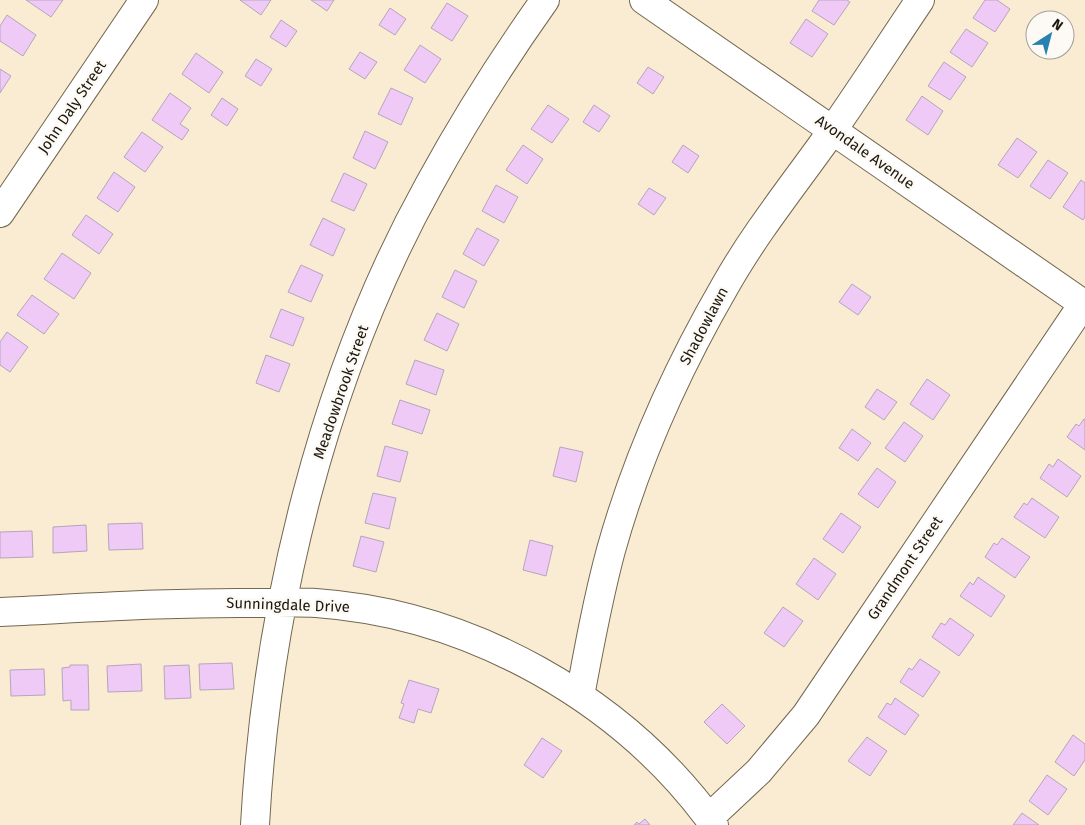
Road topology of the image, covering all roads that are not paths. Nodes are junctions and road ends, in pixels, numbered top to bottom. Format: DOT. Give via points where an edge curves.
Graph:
graph roads {
  1 [pos="144,0"];
  2 [pos="545,0"];
  3 [pos="644,0"];
  4 [pos="920,0"];
  5 [pos="833,130"];
  6 [pos="0,213"];
  7 [pos="1084,304"];
  8 [pos="283,603"];
  9 [pos="0,612"];
  10 [pos="580,696"];
  11 [pos="712,822"];
  12 [pos="255,825"];
  1 -- 6 [label="street, John Daly Street"];
  2 -- 8 [label="street, Meadowbrook Street" via="462,126 388,268 358,338 326,428 301,519"];
  3 -- 5 [label="street, Avondale Avenue"];
  4 -- 5 [label="street, Shadowlawn"];
  5 -- 7 [label="street, Avondale Avenue"];
  5 -- 10 [label="street, Shadowlawn" via="761,228 725,284 664,405 638,468 612,548 595,613"];
  7 -- 11 [label="street, Grandmont Street" via="806,715"];
  8 -- 9 [label="street, Sunningdale Drive" via="214,602"];
  8 -- 10 [label="street, Sunningdale Drive" via="354,608 435,626 508,655"];
  8 -- 12 [label="street, Meadowbrook Street" via="267,695"];
  10 -- 11 [label="street, Sunningdale Drive" via="654,756"];
}
